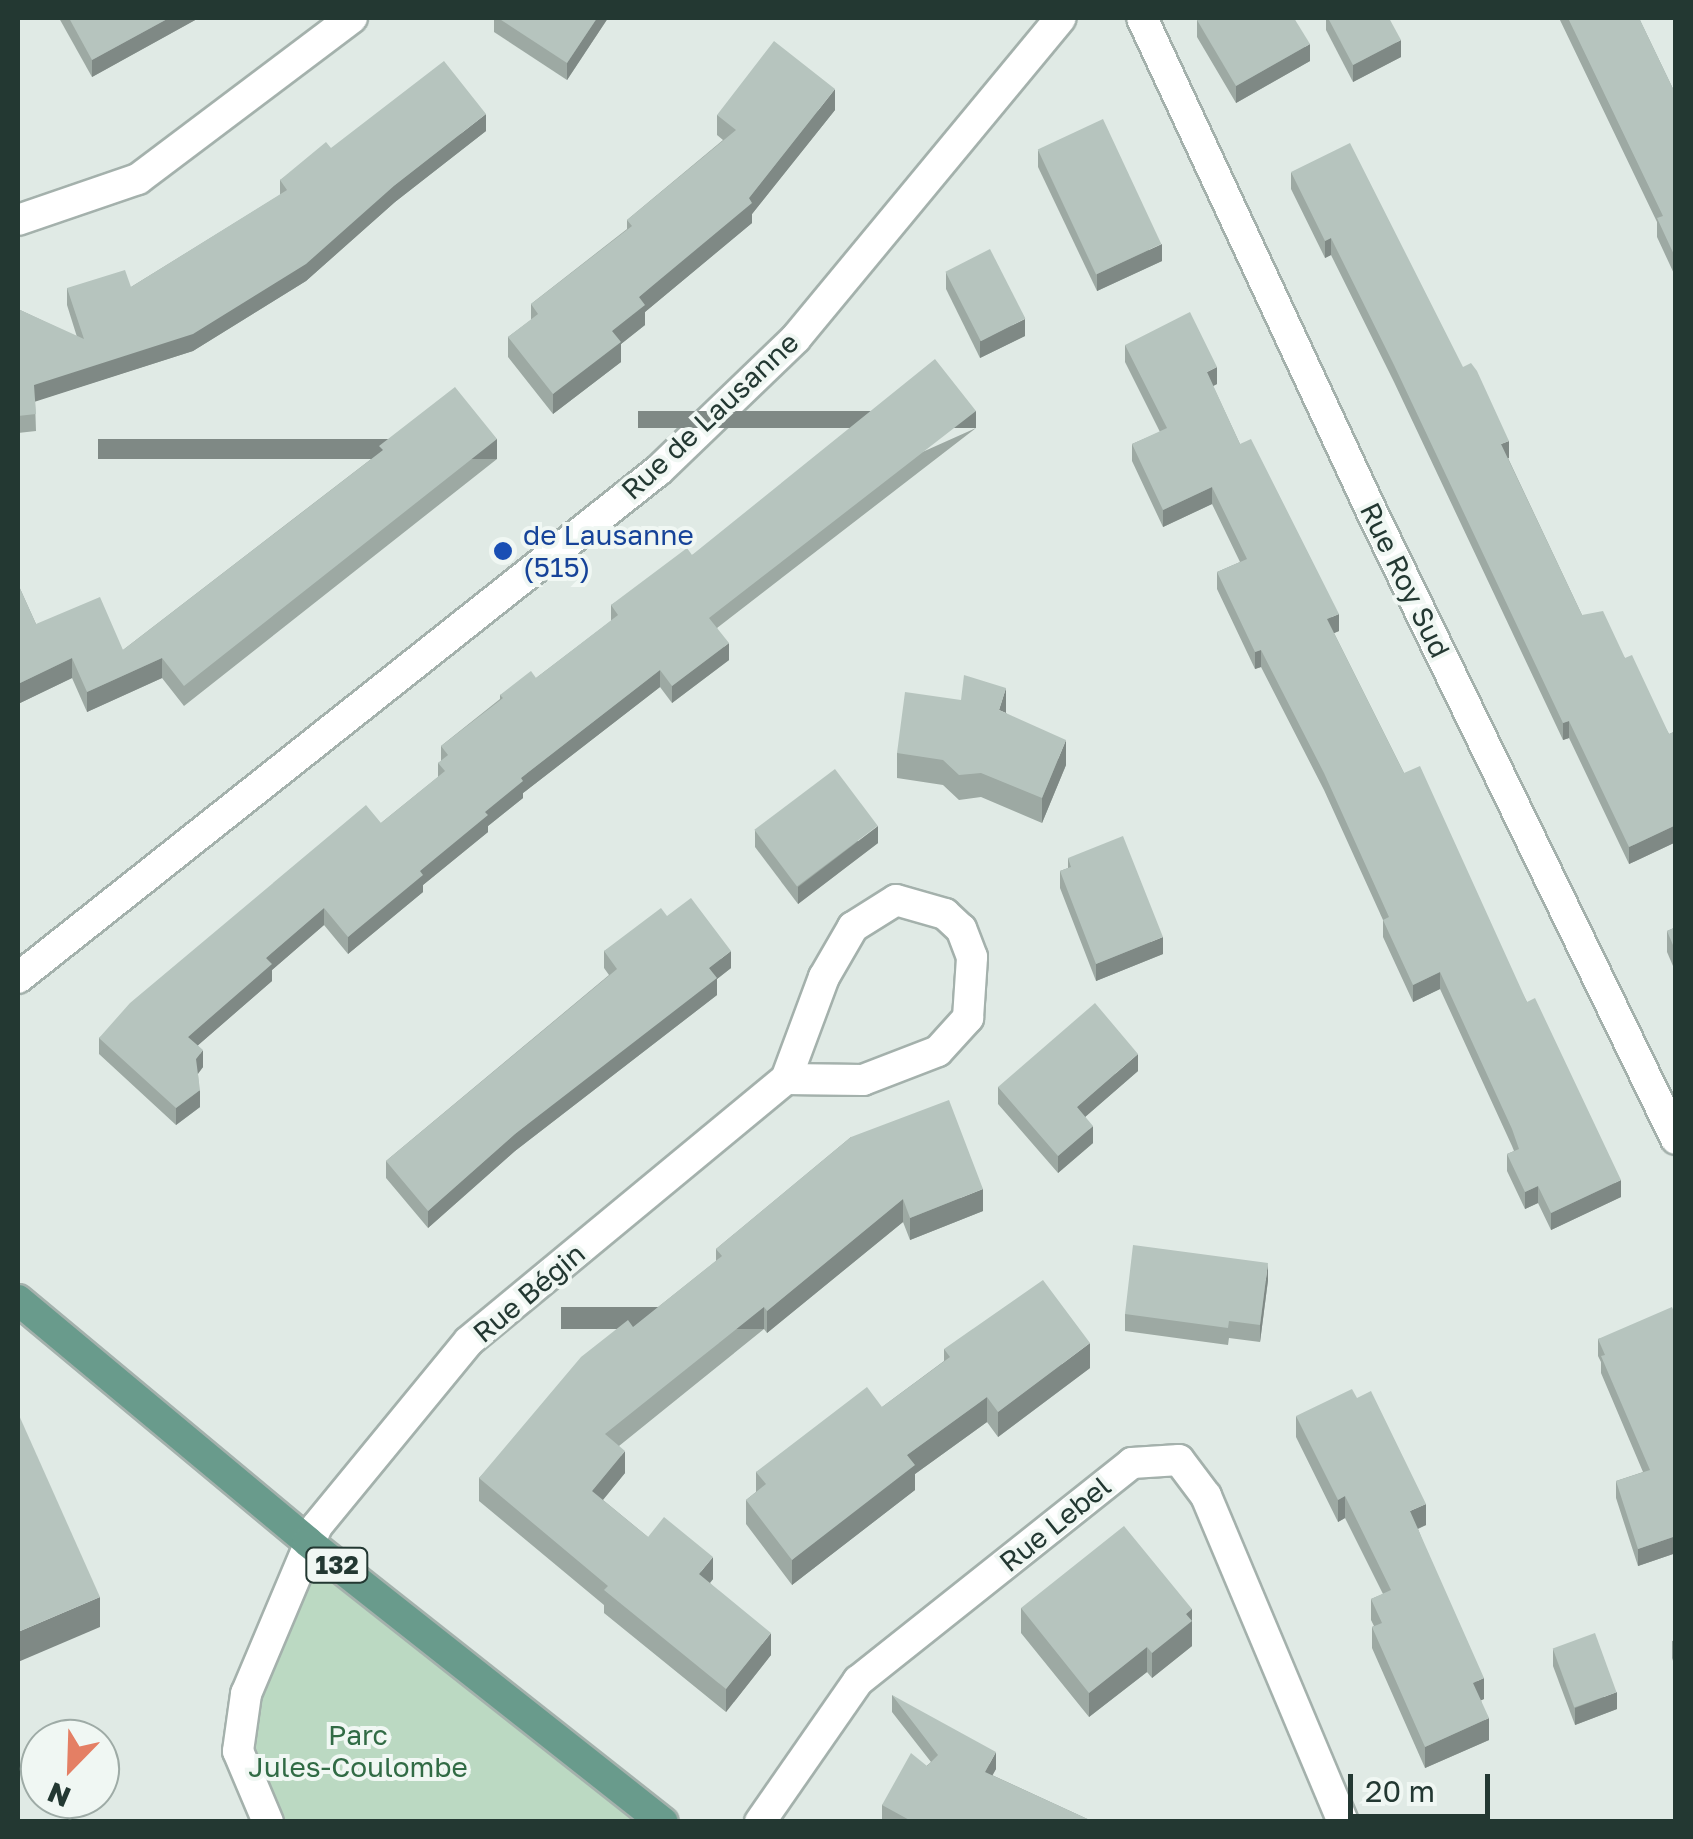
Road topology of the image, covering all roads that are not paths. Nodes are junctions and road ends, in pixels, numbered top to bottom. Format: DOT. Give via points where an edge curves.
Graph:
graph roads {
  1 [pos="352,18"];
  2 [pos="1061,18"];
  3 [pos="1142,18"];
  4 [pos="18,220"];
  5 [pos="18,978"];
  6 [pos="786,1079"];
  7 [pos="1676,1139"];
  8 [pos="18,1300"];
  9 [pos="308,1542"];
  10 [pos="268,1822"];
  11 [pos="663,1822"];
  12 [pos="760,1822"];
  13 [pos="1343,1822"];
  1 -- 4 [label="street" via="138,179"];
  2 -- 5 [label="street, Rue de Lausanne" via="796,338 659,470"];
  3 -- 7 [label="street, Rue Roy Sud" via="1370,510"];
  6 -- 6 [label="street" via="863,1080 938,1051 968,1018 972,957 961,930 945,914 896,900 853,927 824,976"];
  6 -- 9 [label="street, Rue Bégin" via="469,1341"];
  8 -- 9 [label="main road, 132"];
  9 -- 10 [label="street, Rue Bégin" via="243,1713 238,1751"];
  9 -- 11 [label="main road, 132"];
  12 -- 13 [label="street, Rue Lebel" via="858,1681 1132,1463 1179,1460 1206,1496"];
}
